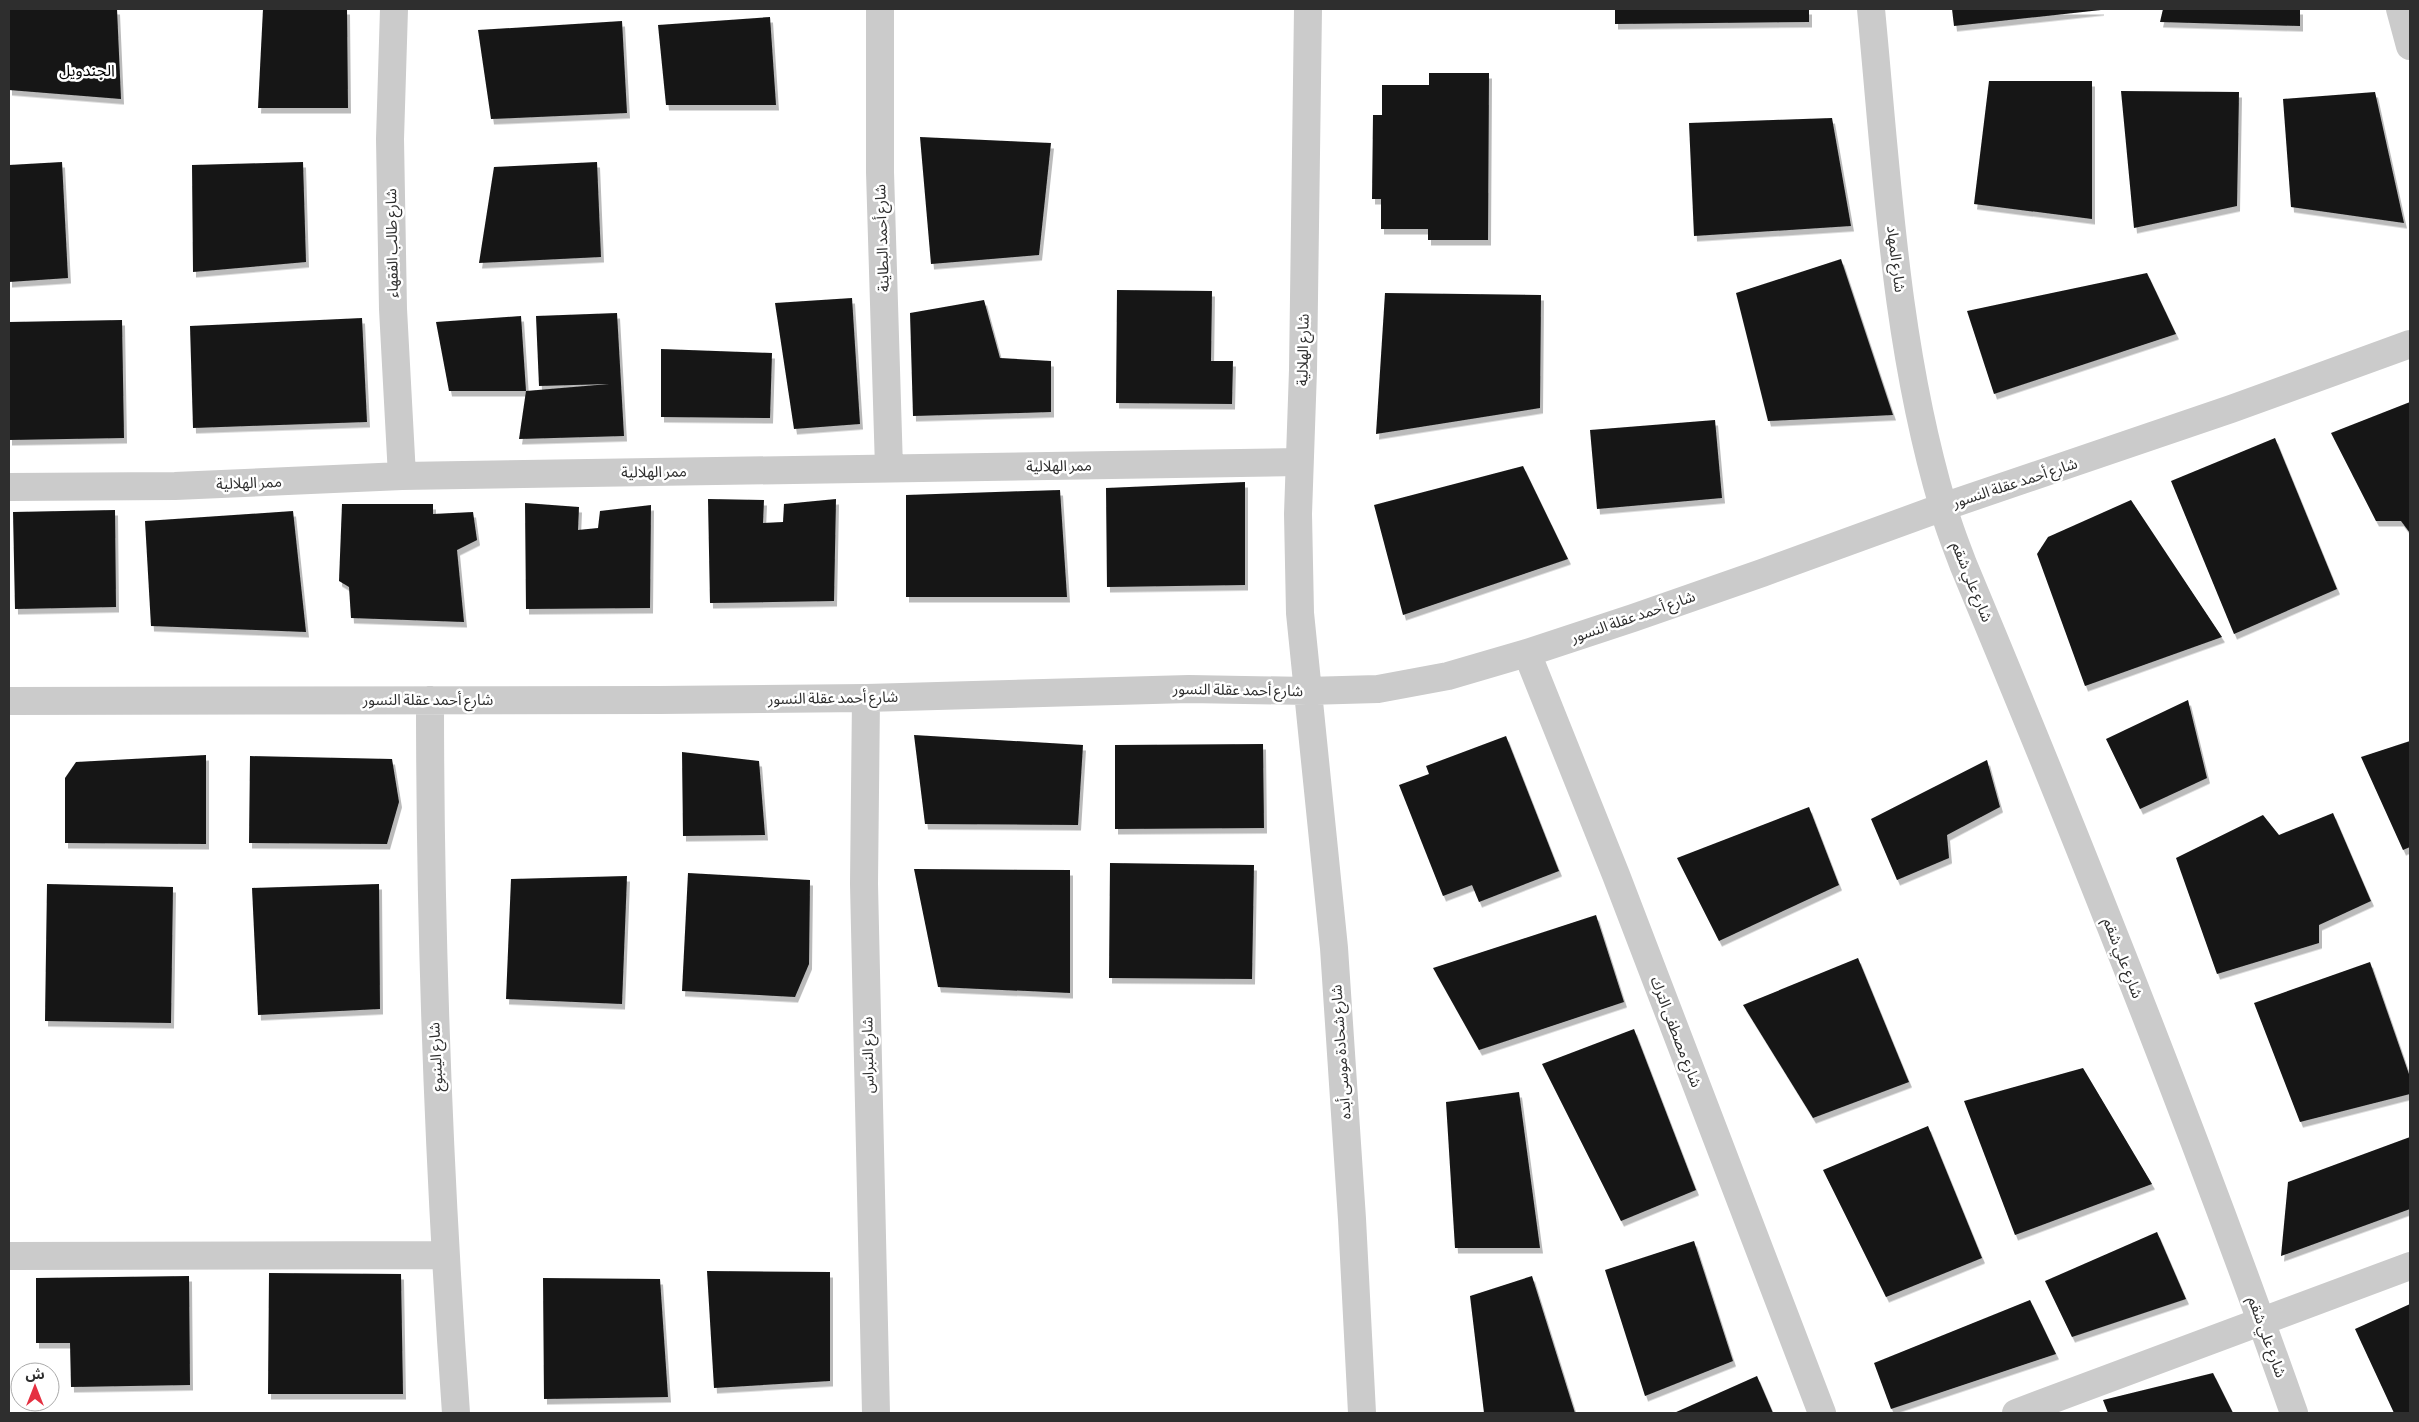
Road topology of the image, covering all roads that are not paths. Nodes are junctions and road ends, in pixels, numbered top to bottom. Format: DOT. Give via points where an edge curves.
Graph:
graph roads {
  1 [pos="394,9"];
  2 [pos="880,9"];
  3 [pos="1308,9"];
  4 [pos="1871,9"];
  5 [pos="2400,9"];
  6 [pos="2410,46"];
  7 [pos="2410,344"];
  8 [pos="1299,462"];
  9 [pos="889,468"];
  10 [pos="402,476"];
  11 [pos="9,487"];
  12 [pos="1943,507"];
  13 [pos="1527,653"];
  14 [pos="1308,691"];
  15 [pos="866,698"];
  16 [pos="430,700"];
  17 [pos="9,701"];
  18 [pos="445,1255"];
  19 [pos="9,1256"];
  20 [pos="2410,1266"];
  21 [pos="2261,1321"];
  22 [pos="456,1413"];
  23 [pos="876,1413"];
  24 [pos="1362,1413"];
  25 [pos="1822,1413"];
  26 [pos="2016,1413"];
  27 [pos="2294,1413"];
  1 -- 10 [label="street, شارع طالب الفقهاء" via="390,139 392,308"];
  2 -- 9 [label="street, شارع أحمد البطاينة" via="880,172"];
  3 -- 8 [label="street, شارع الهلالية"];
  4 -- 12 [label="street, شارع المهاد" via="1895,262 1919,412"];
  5 -- 6 [label="street"];
  7 -- 12 [label="street, شارع أحمد عقلة النسور"];
  8 -- 9 [label="street, ممر الهلالية"];
  8 -- 14 [label="street, شارع الهلالية" via="1300,613"];
  9 -- 10 [label="street, ممر الهلالية"];
  10 -- 11 [label="street, ممر الهلالية" via="184,485"];
  12 -- 13 [label="street, شارع أحمد عقلة النسور"];
  12 -- 21 [label="street, شارع علي شقم" via="1963,564 2101,901"];
  13 -- 14 [label="street, شارع أحمد عقلة النسور" via="1414,683"];
  13 -- 25 [label="street, شارع مصطفى الترك" via="1616,875"];
  14 -- 15 [label="street, شارع أحمد عقلة النسور" via="1190,688"];
  14 -- 24 [label="street, شارع شحادة موسى أبده" via="1334,948"];
  15 -- 16 [label="street, شارع أحمد عقلة النسور"];
  15 -- 23 [label="street, شارع النبراس" via="864,884"];
  16 -- 17 [label="street, شارع أحمد عقلة النسور"];
  16 -- 18 [label="street, شارع الينبوع" via="432,985"];
  18 -- 19 [label="street"];
  18 -- 22 [label="street, شارع الينبوع"];
  20 -- 21 [label="street"];
  21 -- 26 [label="street"];
  21 -- 27 [label="street, شارع علي شقم"];
}
